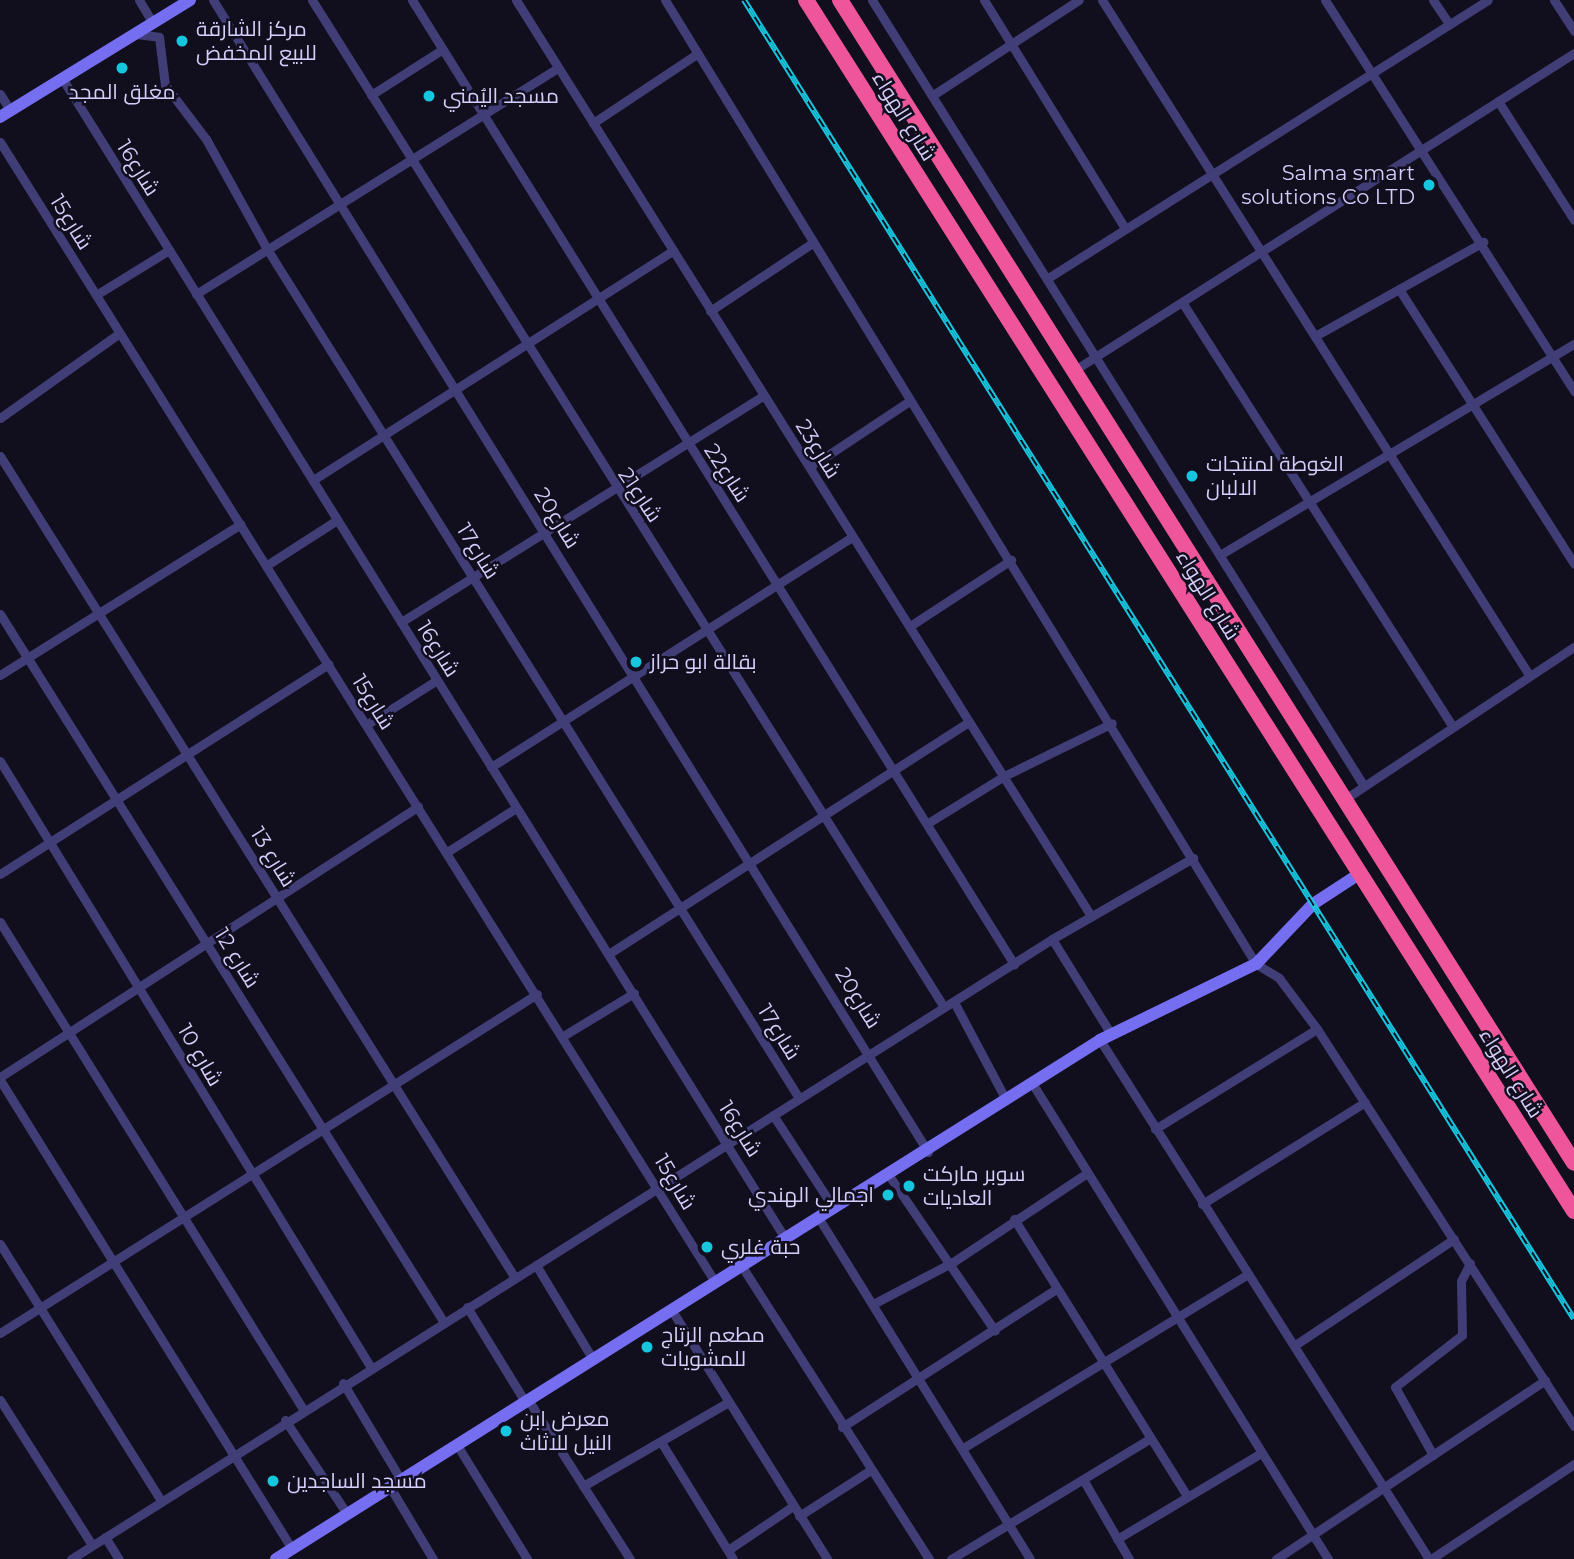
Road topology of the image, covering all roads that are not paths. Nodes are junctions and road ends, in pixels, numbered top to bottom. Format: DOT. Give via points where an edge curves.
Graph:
graph roads {
  1 [pos="139,0"];
  2 [pos="190,0"];
  3 [pos="213,0"];
  4 [pos="312,0"];
  5 [pos="412,0"];
  6 [pos="516,0"];
  7 [pos="664,0"];
  8 [pos="806,0"];
  9 [pos="840,0"];
  10 [pos="872,0"];
  11 [pos="984,0"];
  12 [pos="1079,0"];
  13 [pos="1102,0"];
  14 [pos="1325,0"];
  15 [pos="1433,0"];
  16 [pos="1488,0"];
  17 [pos="1554,0"];
  18 [pos="153,23"];
  19 [pos="1449,24"];
  20 [pos="1574,31"];
  21 [pos="135,34"];
  22 [pos="1011,44"];
  23 [pos="443,49"];
  24 [pos="1574,53"];
  25 [pos="697,54"];
  26 [pos="557,68"];
  27 [pos="1373,71"];
  28 [pos="62,78"];
  29 [pos="0,94"];
  30 [pos="371,95"];
  31 [pos="933,95"];
  32 [pos="1498,101"];
  33 [pos="5,113"];
  34 [pos="483,115"];
  35 [pos="593,123"];
  36 [pos="0,142"];
  37 [pos="1424,148"];
  38 [pos="412,158"];
  39 [pos="1212,174"];
  40 [pos="337,204"];
  41 [pos="1574,220"];
  42 [pos="1124,227"];
  43 [pos="1483,242"];
  44 [pos="811,244"];
  45 [pos="267,249"];
  46 [pos="169,250"];
  47 [pos="673,251"];
  48 [pos="1262,251"];
  49 [pos="1048,278"];
  50 [pos="1399,289"];
  51 [pos="196,293"];
  52 [pos="96,295"];
  53 [pos="597,300"];
  54 [pos="1182,302"];
  55 [pos="710,311"];
  56 [pos="118,334"];
  57 [pos="1315,336"];
  58 [pos="1574,344"];
  59 [pos="527,346"];
  60 [pos="1097,356"];
  61 [pos="1553,357"];
  62 [pos="1072,372"];
  63 [pos="457,391"];
  64 [pos="1574,391"];
  65 [pos="763,396"];
  66 [pos="908,402"];
  67 [pos="1472,405"];
  68 [pos="0,418"];
  69 [pos="384,435"];
  70 [pos="686,442"];
  71 [pos="1390,454"];
  72 [pos="0,456"];
  73 [pos="810,467"];
  74 [pos="313,480"];
  75 [pos="613,488"];
  76 [pos="1313,500"];
  77 [pos="337,520"];
  78 [pos="240,524"];
  79 [pos="545,531"];
  80 [pos="852,537"];
  81 [pos="1223,553"];
  82 [pos="1011,560"];
  83 [pos="1574,564"];
  84 [pos="267,565"];
  85 [pos="473,576"];
  86 [pos="778,584"];
  87 [pos="99,613"];
  88 [pos="0,614"];
  89 [pos="401,622"];
  90 [pos="910,626"];
  91 [pos="710,629"];
  92 [pos="1574,647"];
  93 [pos="27,658"];
  94 [pos="328,663"];
  95 [pos="0,675"];
  96 [pos="1530,675"];
  97 [pos="636,677"];
  98 [pos="437,680"];
  99 [pos="562,722"];
  100 [pos="969,722"];
  101 [pos="1112,723"];
  102 [pos="1451,724"];
  103 [pos="366,725"];
  104 [pos="187,752"];
  105 [pos="0,761"];
  106 [pos="491,767"];
  107 [pos="894,770"];
  108 [pos="1004,776"];
  109 [pos="1362,783"];
  110 [pos="116,798"];
  111 [pos="1345,799"];
  112 [pos="418,807"];
  113 [pos="516,808"];
  114 [pos="824,815"];
  115 [pos="928,823"];
  116 [pos="50,841"];
  117 [pos="447,852"];
  118 [pos="1193,858"];
  119 [pos="753,862"];
  120 [pos="0,874"];
  121 [pos="1359,874"];
  122 [pos="277,897"];
  123 [pos="682,909"];
  124 [pos="1091,916"];
  125 [pos="0,922"];
  126 [pos="1052,939"];
  127 [pos="206,943"];
  128 [pos="610,953"];
  129 [pos="1014,964"];
  130 [pos="1256,964"];
  131 [pos="140,988"];
  132 [pos="634,993"];
  133 [pos="537,994"];
  134 [pos="954,1002"];
  135 [pos="944,1007"];
  136 [pos="1317,1029"];
  137 [pos="69,1033"];
  138 [pos="564,1036"];
  139 [pos="1105,1037"];
  140 [pos="872,1054"];
  141 [pos="0,1078"];
  142 [pos="393,1083"];
  143 [pos="1031,1083"];
  144 [pos="799,1098"];
  145 [pos="1006,1100"];
  146 [pos="1365,1102"];
  147 [pos="773,1115"];
  148 [pos="323,1128"];
  149 [pos="1155,1129"];
  150 [pos="728,1144"];
  151 [pos="928,1152"];
  152 [pos="1574,1163"];
  153 [pos="1087,1173"];
  154 [pos="250,1176"];
  155 [pos="890,1177"];
  156 [pos="658,1188"];
  157 [pos="1202,1204"];
  158 [pos="833,1208"];
  159 [pos="1574,1211"];
  160 [pos="818,1217"];
  161 [pos="184,1218"];
  162 [pos="1014,1219"];
  163 [pos="785,1238"];
  164 [pos="1454,1239"];
  165 [pos="0,1244"];
  166 [pos="112,1262"];
  167 [pos="1470,1263"];
  168 [pos="947,1264"];
  169 [pos="536,1265"];
  170 [pos="741,1265"];
  171 [pos="1248,1274"];
  172 [pos="515,1278"];
  173 [pos="715,1282"];
  174 [pos="1056,1289"];
  175 [pos="873,1304"];
  176 [pos="467,1307"];
  177 [pos="39,1308"];
  178 [pos="671,1309"];
  179 [pos="1179,1317"];
  180 [pos="443,1321"];
  181 [pos="995,1331"];
  182 [pos="0,1333"];
  183 [pos="1295,1345"];
  184 [pos="592,1358"];
  185 [pos="1104,1364"];
  186 [pos="370,1366"];
  187 [pos="919,1379"];
  188 [pos="1545,1380"];
  189 [pos="343,1383"];
  190 [pos="526,1399"];
  191 [pos="0,1400"];
  192 [pos="727,1403"];
  193 [pos="303,1409"];
  194 [pos="285,1420"];
  195 [pos="1574,1426"];
  196 [pos="842,1427"];
  197 [pos="1149,1439"];
  198 [pos="661,1442"];
  199 [pos="457,1445"];
  200 [pos="963,1448"];
  201 [pos="1261,1453"];
  202 [pos="232,1455"];
  203 [pos="1433,1455"];
  204 [pos="1574,1464"];
  205 [pos="869,1471"];
  206 [pos="1084,1481"];
  207 [pos="396,1484"];
  208 [pos="583,1486"];
  209 [pos="1383,1488"];
  210 [pos="1187,1496"];
  211 [pos="161,1501"];
  212 [pos="793,1506"];
  213 [pos="346,1514"];
  214 [pos="799,1516"];
  215 [pos="1007,1524"];
  216 [pos="1313,1535"];
  217 [pos="105,1537"];
  218 [pos="1117,1539"];
  219 [pos="92,1545"];
  220 [pos="292,1549"];
  221 [pos="728,1550"];
  222 [pos="71,1559"];
  223 [pos="119,1559"];
  224 [pos="276,1559"];
  225 [pos="433,1559"];
  226 [pos="527,1559"];
  227 [pos="630,1559"];
  228 [pos="733,1559"];
  229 [pos="827,1559"];
  230 [pos="929,1559"];
  231 [pos="951,1559"];
  232 [pos="1030,1559"];
  233 [pos="1129,1559"];
  234 [pos="1276,1559"];
  235 [pos="1328,1559"];
  236 [pos="1430,1559"];
  1 -- 18 [label="street"];
  2 -- 18 [label="street"];
  3 -- 40 [label="street, شارع20"];
  4 -- 30 [label="street, شارع21"];
  5 -- 23 [label="street, شارع22"];
  6 -- 26 [label="street, شارع23"];
  7 -- 25 [label="street"];
  8 -- 121 [label="highway, شارع الهواء"];
  9 -- 62 [label="highway, شارع الهواء"];
  10 -- 31 [label="street"];
  11 -- 22 [label="street"];
  12 -- 22 [label="street"];
  13 -- 39 [label="street"];
  14 -- 27 [label="street"];
  15 -- 19 [label="street"];
  16 -- 19 [label="street"];
  17 -- 20 [label="street"];
  18 -- 21 [label="street"];
  19 -- 27 [label="street"];
  21 -- 28 [label="street"];
  21 -- 45 [label="street, شارع17" via="159,37 165,85 206,139"];
  22 -- 31 [label="street"];
  22 -- 42 [label="street"];
  23 -- 30 [label="street"];
  23 -- 34 [label="street, شارع22"];
  24 -- 32 [label="street"];
  25 -- 35 [label="street"];
  25 -- 44 [label="street"];
  26 -- 34 [label="street"];
  26 -- 35 [label="street, شارع23"];
  27 -- 37 [label="street"];
  27 -- 39 [label="street"];
  28 -- 33 [label="street"];
  28 -- 46 [label="street, شارع16"];
  29 -- 33 [label="street"];
  30 -- 38 [label="street, شارع21"];
  31 -- 49 [label="street"];
  32 -- 37 [label="street"];
  32 -- 41 [label="street"];
  34 -- 38 [label="street"];
  34 -- 53 [label="street, شارع22"];
  35 -- 47 [label="street, شارع23"];
  36 -- 52 [label="street, شارع15"];
  37 -- 43 [label="street"];
  37 -- 48 [label="street"];
  38 -- 40 [label="street"];
  38 -- 59 [label="street, شارع21"];
  39 -- 42 [label="street"];
  39 -- 48 [label="street"];
  40 -- 45 [label="street"];
  40 -- 63 [label="street, شارع20"];
  42 -- 49 [label="street"];
  43 -- 50 [label="street"];
  43 -- 61 [label="street"];
  44 -- 55 [label="street"];
  44 -- 66 [label="street"];
  45 -- 51 [label="street"];
  45 -- 69 [label="street, شارع17"];
  46 -- 51 [label="street, شارع16"];
  46 -- 52 [label="street"];
  47 -- 53 [label="street"];
  47 -- 55 [label="street, شارع23"];
  48 -- 54 [label="street"];
  48 -- 57 [label="street"];
  49 -- 60 [label="street"];
  50 -- 57 [label="street"];
  50 -- 67 [label="street"];
  51 -- 74 [label="street, شارع16"];
  52 -- 56 [label="street, شارع15"];
  53 -- 59 [label="street"];
  53 -- 70 [label="street, شارع22"];
  54 -- 60 [label="street"];
  54 -- 76 [label="street"];
  55 -- 65 [label="street, شارع23"];
  56 -- 68 [label="street"];
  56 -- 78 [label="street, شارع15"];
  57 -- 71 [label="street"];
  58 -- 61 [label="street"];
  59 -- 63 [label="street"];
  59 -- 75 [label="street, شارع21"];
  60 -- 62 [label="street"];
  60 -- 81 [label="street"];
  61 -- 64 [label="street"];
  61 -- 67 [label="street"];
  62 -- 111 [label="highway, شارع الهواء"];
  63 -- 69 [label="street"];
  63 -- 79 [label="street, شارع20"];
  65 -- 70 [label="street"];
  65 -- 73 [label="street, شارع23"];
  66 -- 73 [label="street"];
  66 -- 82 [label="street"];
  67 -- 71 [label="street"];
  67 -- 83 [label="street"];
  69 -- 74 [label="street"];
  69 -- 85 [label="street, شارع17"];
  70 -- 75 [label="street"];
  70 -- 86 [label="street, شارع22"];
  71 -- 76 [label="street"];
  71 -- 96 [label="street"];
  72 -- 87 [label="street, شارع 13"];
  73 -- 80 [label="street, شارع23"];
  74 -- 77 [label="street, شارع16"];
  75 -- 79 [label="street"];
  75 -- 91 [label="street, شارع21"];
  76 -- 81 [label="street"];
  76 -- 102 [label="street"];
  77 -- 84 [label="street"];
  77 -- 89 [label="street, شارع16"];
  78 -- 84 [label="street, شارع15"];
  78 -- 87 [label="street"];
  79 -- 85 [label="street"];
  79 -- 97 [label="street, شارع20"];
  80 -- 86 [label="street"];
  80 -- 90 [label="street, شارع23"];
  81 -- 109 [label="street"];
  82 -- 90 [label="street"];
  82 -- 101 [label="street"];
  84 -- 94 [label="street, شارع15"];
  85 -- 89 [label="street"];
  85 -- 99 [label="street, شارع17"];
  86 -- 91 [label="street"];
  86 -- 107 [label="street, شارع22"];
  87 -- 93 [label="street"];
  87 -- 104 [label="street, شارع 13"];
  88 -- 93 [label="street, شارع 12"];
  89 -- 98 [label="street, شارع16"];
  90 -- 100 [label="street, شارع23"];
  91 -- 97 [label="street"];
  91 -- 114 [label="street, شارع21"];
  92 -- 96 [label="street"];
  93 -- 95 [label="street"];
  93 -- 110 [label="street, شارع 12"];
  94 -- 103 [label="street, شارع15"];
  94 -- 104 [label="street"];
  96 -- 102 [label="street"];
  97 -- 99 [label="street"];
  97 -- 119 [label="street, شارع20"];
  98 -- 103 [label="street"];
  98 -- 106 [label="street, شارع16"];
  99 -- 106 [label="street"];
  99 -- 123 [label="street, شارع17"];
  100 -- 107 [label="street"];
  100 -- 108 [label="street, شارع23"];
  101 -- 108 [label="street"];
  101 -- 118 [label="street"];
  102 -- 109 [label="street"];
  103 -- 112 [label="street, شارع15"];
  104 -- 110 [label="street"];
  104 -- 122 [label="street, شارع 13"];
  105 -- 116 [label="street, شارع 10"];
  106 -- 113 [label="street, شارع16"];
  107 -- 114 [label="street"];
  107 -- 115 [label="street, شارع22"];
  108 -- 115 [label="street"];
  108 -- 124 [label="street, شارع23"];
  109 -- 111 [label="street"];
  110 -- 116 [label="street"];
  110 -- 127 [label="street, شارع 12"];
  111 -- 152 [label="highway, شارع الهواء"];
  112 -- 117 [label="street, شارع15"];
  112 -- 122 [label="street"];
  113 -- 117 [label="street"];
  113 -- 128 [label="street, شارع16"];
  114 -- 119 [label="street"];
  114 -- 135 [label="street, شارع21"];
  115 -- 129 [label="street, شارع22"];
  116 -- 120 [label="street"];
  116 -- 131 [label="street, شارع 10"];
  117 -- 133 [label="street, شارع15"];
  118 -- 124 [label="street"];
  118 -- 130 [label="street"];
  119 -- 123 [label="street"];
  119 -- 140 [label="street, شارع20"];
  121 -- 130 [label="street" via="1312,904"];
  121 -- 159 [label="highway, شارع الهواء"];
  122 -- 127 [label="street"];
  122 -- 142 [label="street, شارع 13"];
  123 -- 128 [label="street"];
  123 -- 144 [label="street, شارع17"];
  124 -- 126 [label="street"];
  125 -- 137 [label="street"];
  126 -- 129 [label="street"];
  126 -- 139 [label="street"];
  127 -- 131 [label="street"];
  127 -- 148 [label="street, شارع 12"];
  128 -- 132 [label="street, شارع16"];
  129 -- 134 [label="street"];
  130 -- 136 [label="street" via="1279,978"];
  130 -- 139 [label="street"];
  131 -- 137 [label="street"];
  131 -- 154 [label="street, شارع 10"];
  132 -- 138 [label="street"];
  132 -- 150 [label="street, شارع16"];
  133 -- 138 [label="street, شارع15"];
  133 -- 142 [label="street"];
  134 -- 135 [label="street"];
  134 -- 145 [label="street"];
  135 -- 140 [label="street"];
  136 -- 146 [label="street"];
  136 -- 149 [label="street"];
  137 -- 141 [label="street"];
  137 -- 161 [label="street"];
  138 -- 156 [label="street, شارع15"];
  139 -- 143 [label="street"];
  139 -- 149 [label="street"];
  140 -- 144 [label="street"];
  140 -- 151 [label="street, شارع20"];
  141 -- 166 [label="street"];
  142 -- 148 [label="street"];
  142 -- 172 [label="street, شارع 13"];
  143 -- 145 [label="street"];
  143 -- 153 [label="street"];
  144 -- 147 [label="street"];
  145 -- 151 [label="street"];
  146 -- 157 [label="street"];
  146 -- 164 [label="street"];
  147 -- 150 [label="street"];
  147 -- 158 [label="street"];
  148 -- 154 [label="street"];
  148 -- 180 [label="street, شارع 12"];
  149 -- 157 [label="street"];
  150 -- 156 [label="street"];
  150 -- 163 [label="street, شارع16"];
  151 -- 155 [label="street"];
  153 -- 162 [label="street"];
  153 -- 179 [label="street"];
  154 -- 161 [label="street"];
  154 -- 186 [label="street, شارع 10"];
  155 -- 158 [label="street"];
  155 -- 168 [label="street"];
  156 -- 169 [label="street"];
  156 -- 173 [label="street, شارع15"];
  157 -- 171 [label="street"];
  158 -- 160 [label="street"];
  160 -- 163 [label="street"];
  160 -- 175 [label="street"];
  161 -- 166 [label="street"];
  161 -- 193 [label="street"];
  162 -- 168 [label="street"];
  162 -- 174 [label="street"];
  163 -- 170 [label="street"];
  164 -- 167 [label="street"];
  164 -- 183 [label="street"];
  165 -- 177 [label="street"];
  166 -- 177 [label="street"];
  166 -- 202 [label="street"];
  167 -- 188 [label="street"];
  167 -- 203 [label="street" via="1461,1281 1462,1335 1395,1387"];
  168 -- 175 [label="street"];
  168 -- 181 [label="street"];
  169 -- 172 [label="street"];
  169 -- 184 [label="street"];
  170 -- 173 [label="street"];
  170 -- 196 [label="street"];
  171 -- 179 [label="street"];
  171 -- 183 [label="street"];
  172 -- 176 [label="street"];
  173 -- 178 [label="street"];
  174 -- 181 [label="street"];
  174 -- 185 [label="street"];
  175 -- 187 [label="street"];
  176 -- 180 [label="street"];
  176 -- 190 [label="street"];
  177 -- 182 [label="street"];
  177 -- 211 [label="street"];
  178 -- 184 [label="street"];
  178 -- 192 [label="street"];
  179 -- 185 [label="street"];
  179 -- 201 [label="street"];
  180 -- 186 [label="street"];
  181 -- 187 [label="street"];
  183 -- 209 [label="street"];
  184 -- 190 [label="street"];
  185 -- 197 [label="street"];
  185 -- 200 [label="street"];
  186 -- 189 [label="street"];
  187 -- 196 [label="street"];
  187 -- 200 [label="street"];
  188 -- 195 [label="street"];
  188 -- 203 [label="street"];
  189 -- 193 [label="street"];
  189 -- 207 [label="street"];
  190 -- 199 [label="street"];
  190 -- 208 [label="street"];
  191 -- 219 [label="street"];
  192 -- 198 [label="street"];
  192 -- 212 [label="street"];
  193 -- 194 [label="street"];
  194 -- 202 [label="street"];
  194 -- 213 [label="street"];
  196 -- 205 [label="street"];
  197 -- 206 [label="street"];
  197 -- 210 [label="street"];
  198 -- 208 [label="street"];
  198 -- 221 [label="street"];
  199 -- 207 [label="street"];
  199 -- 226 [label="street"];
  200 -- 215 [label="street"];
  201 -- 210 [label="street"];
  201 -- 216 [label="street"];
  202 -- 211 [label="street"];
  202 -- 220 [label="street"];
  203 -- 209 [label="street"];
  204 -- 236 [label="street"];
  205 -- 214 [label="street"];
  205 -- 230 [label="street"];
  206 -- 215 [label="street"];
  206 -- 218 [label="street"];
  207 -- 213 [label="street"];
  207 -- 225 [label="street"];
  208 -- 227 [label="street"];
  209 -- 216 [label="street"];
  209 -- 236 [label="street"];
  210 -- 218 [label="street"];
  211 -- 217 [label="street"];
  212 -- 214 [label="street"];
  212 -- 221 [label="street"];
  213 -- 220 [label="street"];
  214 -- 229 [label="street"];
  215 -- 231 [label="street"];
  215 -- 232 [label="street"];
  216 -- 234 [label="street"];
  216 -- 235 [label="street"];
  217 -- 219 [label="street"];
  217 -- 223 [label="street"];
  218 -- 233 [label="street"];
  219 -- 222 [label="street"];
  220 -- 224 [label="street"];
  221 -- 228 [label="street"];
}
